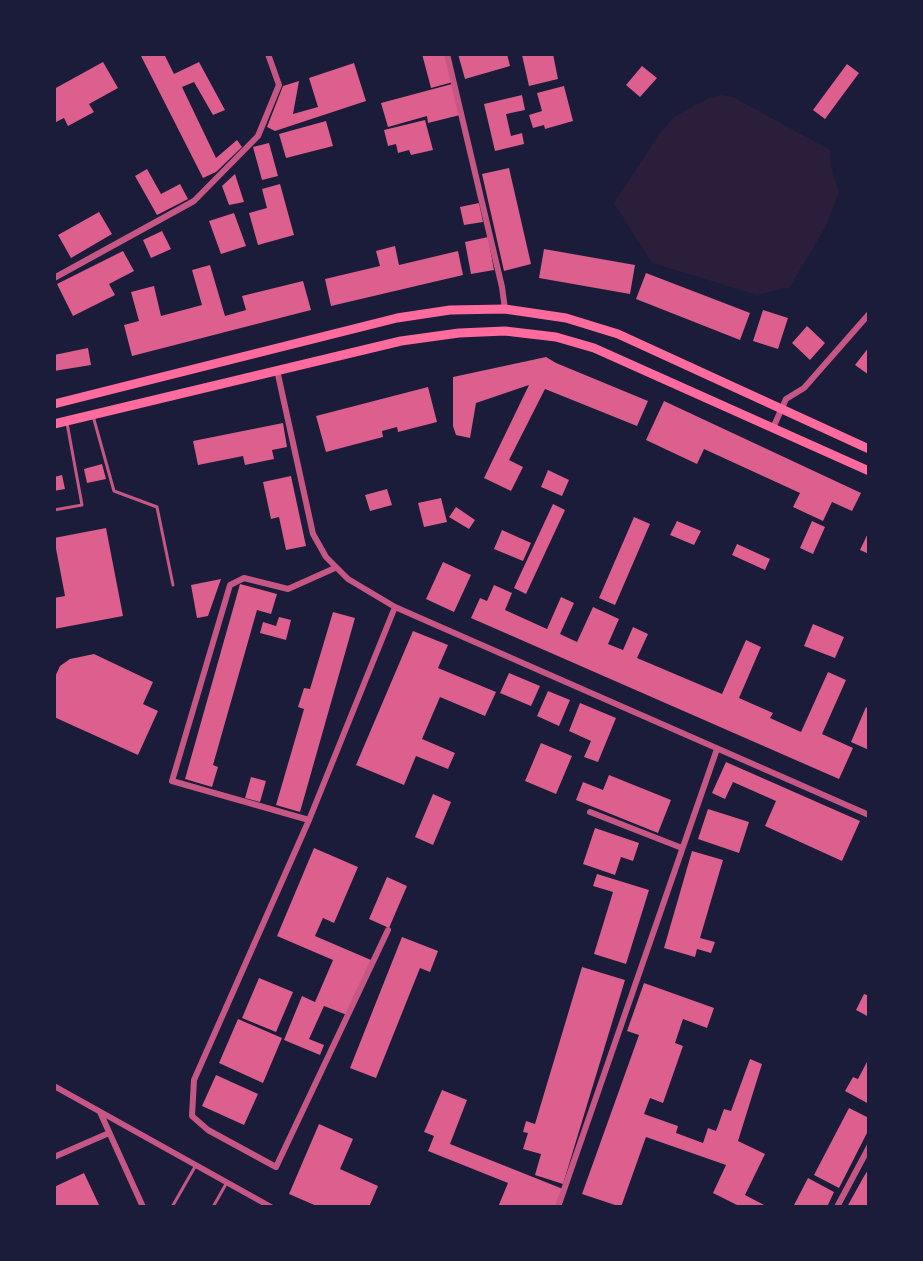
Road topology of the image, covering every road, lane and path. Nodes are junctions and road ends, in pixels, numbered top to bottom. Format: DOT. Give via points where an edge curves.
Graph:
graph roads {
  1 [pos="268,54"];
  2 [pos="447,54"];
  3 [pos="54,278"];
  4 [pos="505,309"];
  5 [pos="869,314"];
  6 [pos="277,370"];
  7 [pos="54,404"];
  8 [pos="781,410"];
  9 [pos="92,415"];
  10 [pos="67,421"];
  11 [pos="54,424"];
  12 [pos="773,428"];
  13 [pos="869,449"];
  14 [pos="869,471"];
  15 [pos="54,510"];
  16 [pos="335,568"];
  17 [pos="173,585"];
  18 [pos="395,607"];
  19 [pos="717,749"];
  20 [pos="590,812"];
  21 [pos="869,815"];
  22 [pos="309,820"];
  23 [pos="682,848"];
  24 [pos="388,930"];
  25 [pos="54,1086"];
  26 [pos="99,1111"];
  27 [pos="109,1133"];
  28 [pos="869,1147"];
  29 [pos="54,1157"];
  30 [pos="196,1165"];
  31 [pos="227,1182"];
  32 [pos="143,1207"];
  33 [pos="172,1207"];
  34 [pos="213,1207"];
  35 [pos="271,1207"];
  36 [pos="558,1207"];
  37 [pos="837,1207"];
  1 -- 3 [label="street" via="279,85 258,136 194,201"];
  2 -- 4 [label="street"];
  4 -- 7 [label="main road" via="450,310 397,318"];
  4 -- 8 [label="main road" via="566,318 618,334"];
  5 -- 8 [label="street" via="804,388 786,399"];
  6 -- 9 [label="main road"];
  6 -- 12 [label="main road" via="440,335 496,331 535,334 613,356"];
  6 -- 16 [label="street" via="313,534"];
  8 -- 12 [label="street"];
  8 -- 13 [label="main road"];
  9 -- 10 [label="main road"];
  9 -- 17 [label="lane" via="114,491 157,507"];
  10 -- 11 [label="main road"];
  10 -- 15 [label="lane" via="82,505"];
  12 -- 14 [label="main road"];
  16 -- 18 [label="street" via="364,591"];
  16 -- 22 [label="street" via="288,589 244,578 230,585 172,781"];
  18 -- 19 [label="street"];
  18 -- 22 [label="street"];
  19 -- 21 [label="street"];
  19 -- 23 [label="street"];
  20 -- 23 [label="street"];
  22 -- 24 [label="street" via="194,1080 192,1116 208,1130 276,1167"];
  23 -- 36 [label="street"];
  25 -- 26 [label="street"];
  26 -- 27 [label="street"];
  26 -- 30 [label="street"];
  27 -- 29 [label="street"];
  27 -- 32 [label="street"];
  28 -- 37 [label="street"];
  30 -- 31 [label="street"];
  30 -- 33 [label="lane"];
  31 -- 34 [label="lane"];
  31 -- 35 [label="street"];
}
